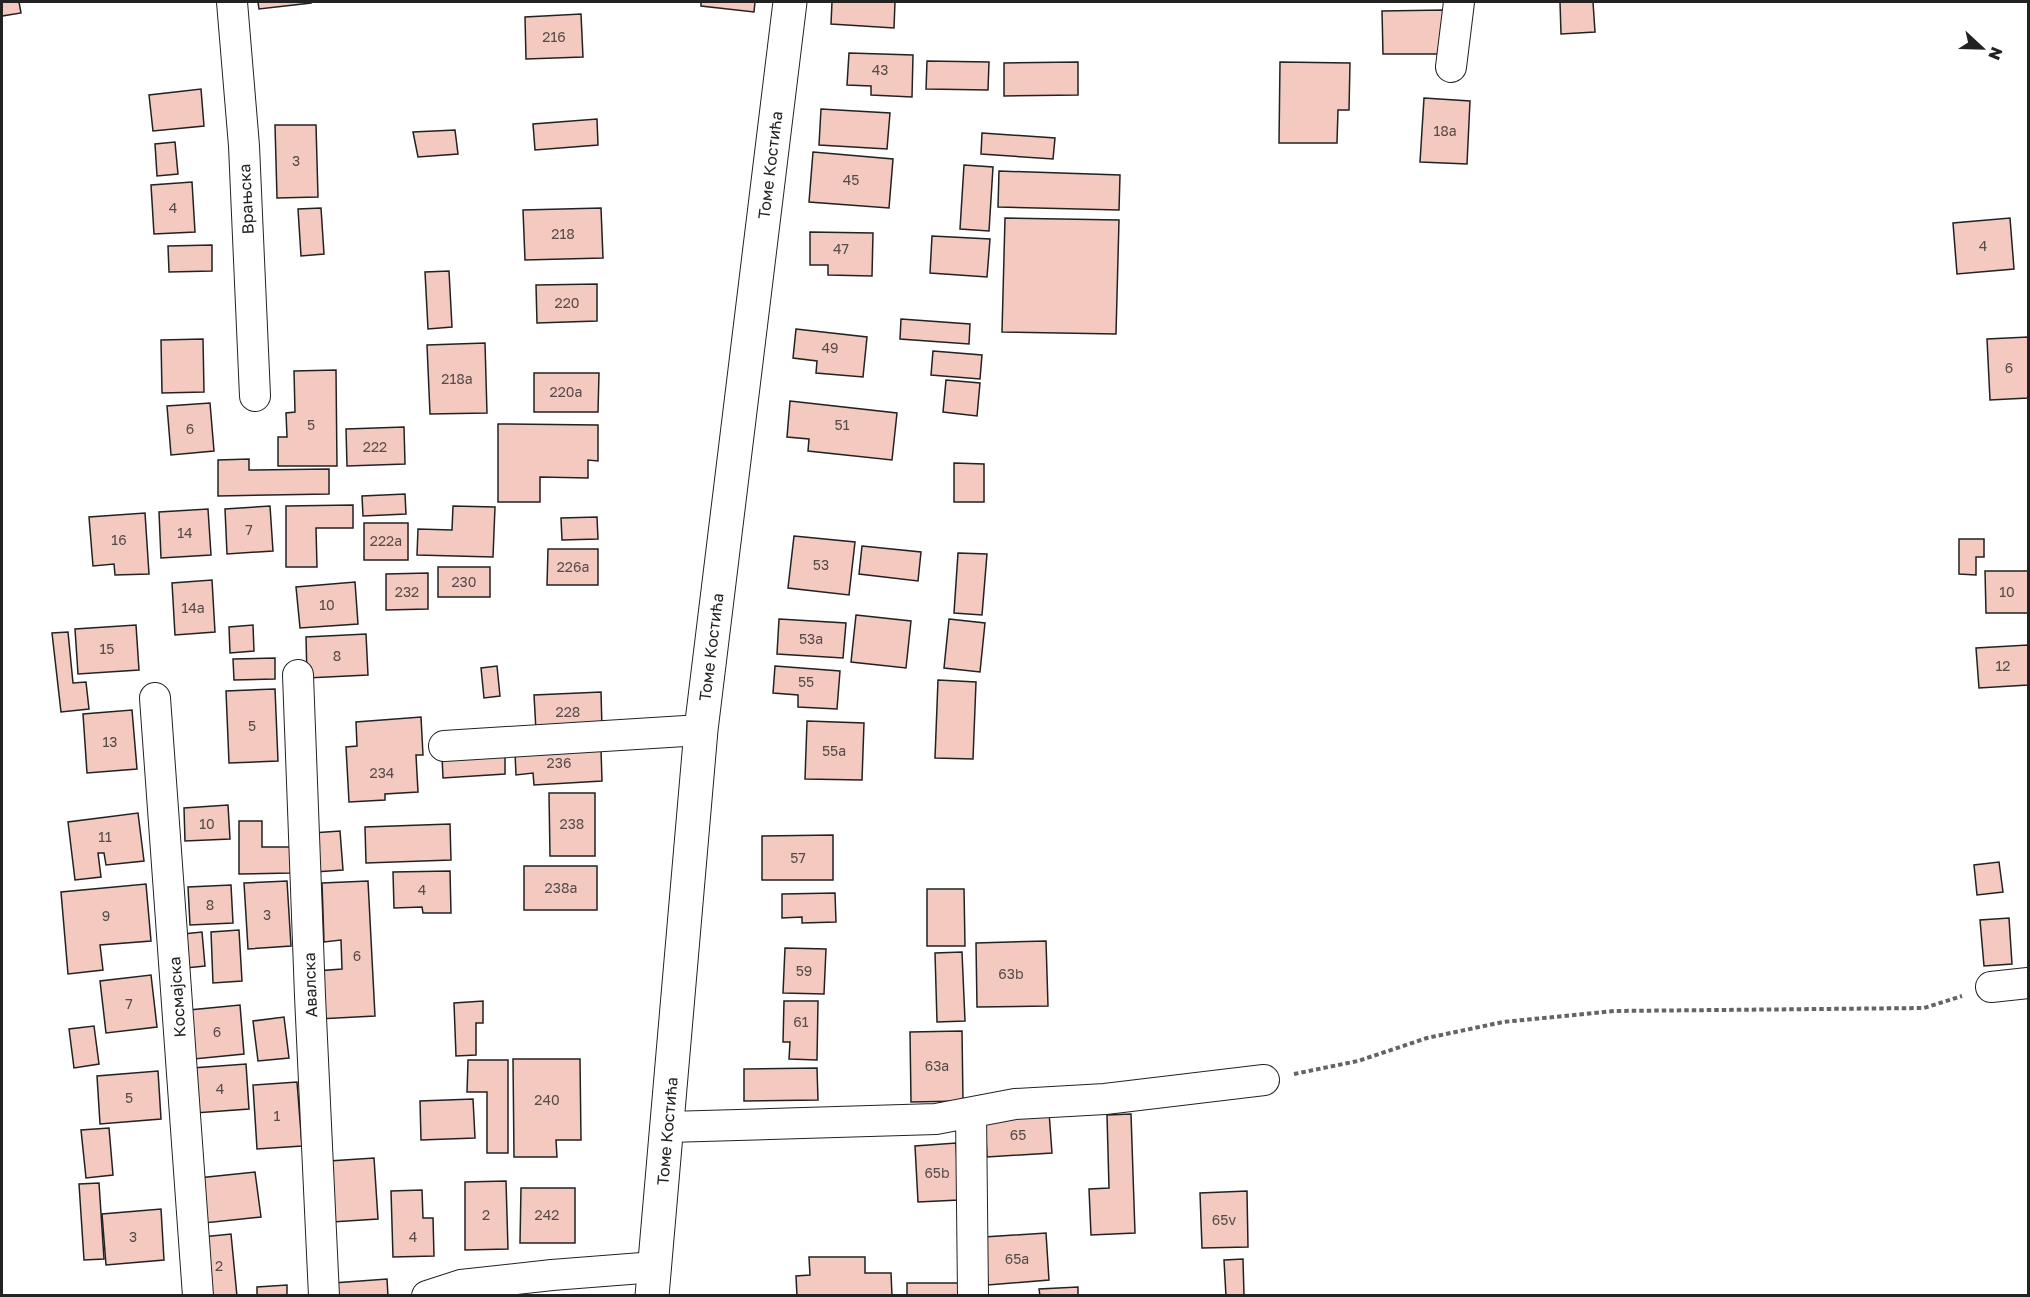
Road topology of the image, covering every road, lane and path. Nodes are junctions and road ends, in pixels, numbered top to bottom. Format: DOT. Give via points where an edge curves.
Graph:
graph roads {
  1 [pos="232,2"];
  2 [pos="790,2"];
  3 [pos="1459,2"];
  4 [pos="1451,67"];
  5 [pos="255,396"];
  6 [pos="298,675"];
  7 [pos="154,698"];
  8 [pos="701,730"];
  9 [pos="444,746"];
  10 [pos="2028,983"];
  11 [pos="1991,987"];
  12 [pos="1264,1080"];
  13 [pos="971,1113"];
  14 [pos="668,1127"];
  15 [pos="653,1281"];
  16 [pos="198,1296"];
  17 [pos="324,1296"];
  18 [pos="427,1296"];
  19 [pos="973,1296"];
  1 -- 5 [label="street, Врањска" via="244,146"];
  2 -- 8 [label="street, Томе Костића"];
  3 -- 4 [label="street"];
  6 -- 17 [label="street, Авалска"];
  7 -- 16 [label="street, Космајска"];
  8 -- 9 [label="street"];
  8 -- 14 [label="street, Томе Костића"];
  10 -- 11 [label="street"];
  11 -- 12 [label="path" via="1924,1008 1614,1011 1503,1022 1427,1038 1358,1061"];
  12 -- 13 [label="street" via="1105,1099 1015,1104"];
  13 -- 14 [label="street" via="936,1119"];
  13 -- 19 [label="street"];
  14 -- 15 [label="street, Томе Костића"];
  15 -- 18 [label="street" via="552,1275 461,1285"];
}
